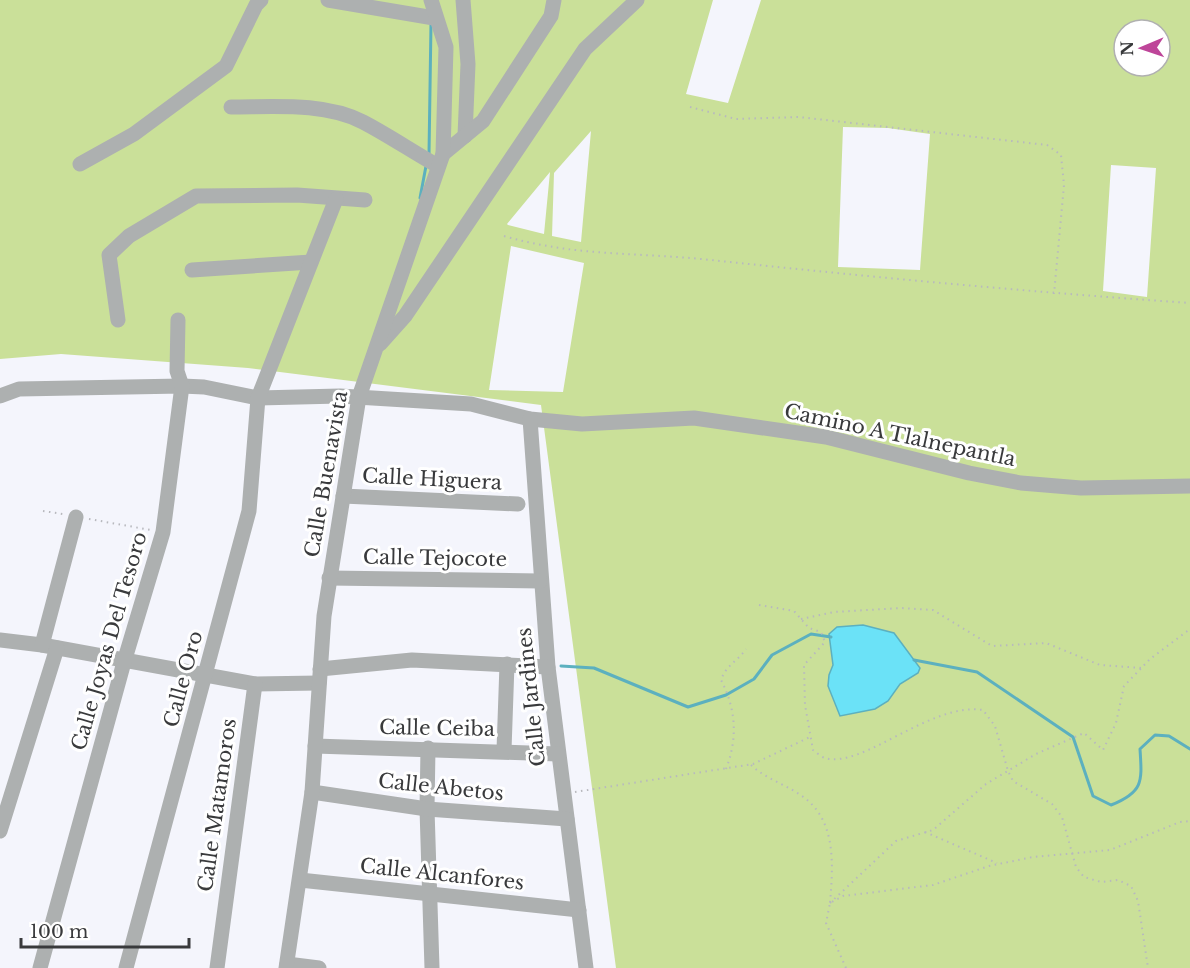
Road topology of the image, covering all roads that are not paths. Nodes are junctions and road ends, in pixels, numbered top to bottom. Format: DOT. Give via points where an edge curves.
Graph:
graph roads {
  1 [pos="261,0"];
  2 [pos="431,0"];
  3 [pos="463,0"];
  4 [pos="554,0"];
  5 [pos="637,0"];
  6 [pos="336,1"];
  7 [pos="435,18"];
  8 [pos="231,107"];
  9 [pos="465,136"];
  10 [pos="440,160"];
  11 [pos="80,164"];
  12 [pos="336,199"];
  13 [pos="365,200"];
  14 [pos="311,262"];
  15 [pos="192,270"];
  16 [pos="118,320"];
  17 [pos="178,320"];
  18 [pos="376,348"];
  19 [pos="182,386"];
  20 [pos="0,396"];
  21 [pos="359,397"];
  22 [pos="258,398"];
  23 [pos="530,420"];
  24 [pos="1190,486"];
  25 [pos="343,496"];
  26 [pos="518,504"];
  27 [pos="76,517"];
  28 [pos="329,578"];
  29 [pos="540,581"];
  30 [pos="0,640"];
  31 [pos="49,646"];
  32 [pos="124,662"];
  33 [pos="507,664"];
  34 [pos="548,667"];
  35 [pos="206,675"];
  36 [pos="320,676"];
  37 [pos="255,684"];
  38 [pos="315,746"];
  39 [pos="428,748"];
  40 [pos="504,750"];
  41 [pos="558,754"];
  42 [pos="312,792"];
  43 [pos="427,809"];
  44 [pos="567,819"];
  45 [pos="0,831"];
  46 [pos="300,880"];
  47 [pos="430,894"];
  48 [pos="579,910"];
  49 [pos="287,966"];
  50 [pos="40,968"];
  51 [pos="126,968"];
  52 [pos="217,968"];
  53 [pos="319,968"];
  54 [pos="432,968"];
  55 [pos="586,968"];
  1 -- 11 [label="street" via="226,66 134,134"];
  2 -- 7 [label="street, Calle Buenavista"];
  3 -- 9 [label="street" via="468,64"];
  4 -- 9 [label="street" via="551,16 483,121"];
  5 -- 18 [label="street" via="585,49 405,316"];
  6 -- 7 [label="street"];
  7 -- 10 [label="street, Calle Buenavista" via="446,47"];
  8 -- 10 [label="street" via="303,108 347,116"];
  9 -- 10 [label="street"];
  10 -- 18 [label="street, Calle Buenavista"];
  12 -- 13 [label="street"];
  12 -- 14 [label="street, Calle Oro"];
  12 -- 16 [label="street" via="297,195 196,196 129,236 110,255"];
  14 -- 15 [label="street"];
  14 -- 22 [label="street, Calle Oro"];
  17 -- 19 [label="street, Calle Joyas Del Tesoro" via="177,372"];
  18 -- 21 [label="street, Calle Buenavista"];
  19 -- 20 [label="street, Camino A Tlalnepantla" via="19,389"];
  19 -- 22 [label="street, Camino A Tlalnepantla"];
  19 -- 32 [label="street, Calle Joyas Del Tesoro" via="163,532"];
  21 -- 22 [label="street, Camino A Tlalnepantla"];
  21 -- 23 [label="street, Camino A Tlalnepantla" via="471,404"];
  21 -- 25 [label="street, Calle Buenavista"];
  22 -- 35 [label="street, Calle Oro" via="249,511"];
  23 -- 24 [label="street, Camino A Tlalnepantla" via="582,424 694,418 826,438 1021,483 1081,488"];
  23 -- 29 [label="street, Calle Jardines"];
  25 -- 26 [label="street, Calle Higuera"];
  25 -- 28 [label="street, Calle Buenavista"];
  27 -- 31 [label="street"];
  28 -- 29 [label="street, Calle Tejocote"];
  28 -- 36 [label="street, Calle Buenavista"];
  29 -- 34 [label="street, Calle Jardines"];
  30 -- 31 [label="street"];
  31 -- 32 [label="street"];
  31 -- 45 [label="street"];
  32 -- 35 [label="street"];
  32 -- 50 [label="street, Calle Joyas Del Tesoro"];
  33 -- 34 [label="street"];
  33 -- 36 [label="street" via="412,660"];
  33 -- 40 [label="street"];
  34 -- 41 [label="street, Calle Jardines"];
  35 -- 37 [label="street"];
  35 -- 51 [label="street, Calle Oro"];
  36 -- 37 [label="street"];
  36 -- 38 [label="street, Calle Buenavista"];
  37 -- 52 [label="street, Calle Matamoros"];
  38 -- 39 [label="street, Calle Ceiba"];
  38 -- 42 [label="street, Calle Buenavista"];
  39 -- 40 [label="street, Calle Ceiba"];
  39 -- 43 [label="street"];
  40 -- 41 [label="street, Calle Ceiba"];
  41 -- 44 [label="street, Calle Jardines"];
  42 -- 43 [label="street, Calle Abetos"];
  42 -- 46 [label="street, Calle Buenavista"];
  43 -- 44 [label="street, Calle Abetos"];
  43 -- 47 [label="street"];
  44 -- 48 [label="street, Calle Jardines"];
  46 -- 47 [label="street, Calle Alcanfores"];
  46 -- 49 [label="street, Calle Buenavista"];
  47 -- 48 [label="street, Calle Alcanfores"];
  47 -- 54 [label="street"];
  48 -- 55 [label="street, Calle Jardines"];
  49 -- 53 [label="street"];
}
